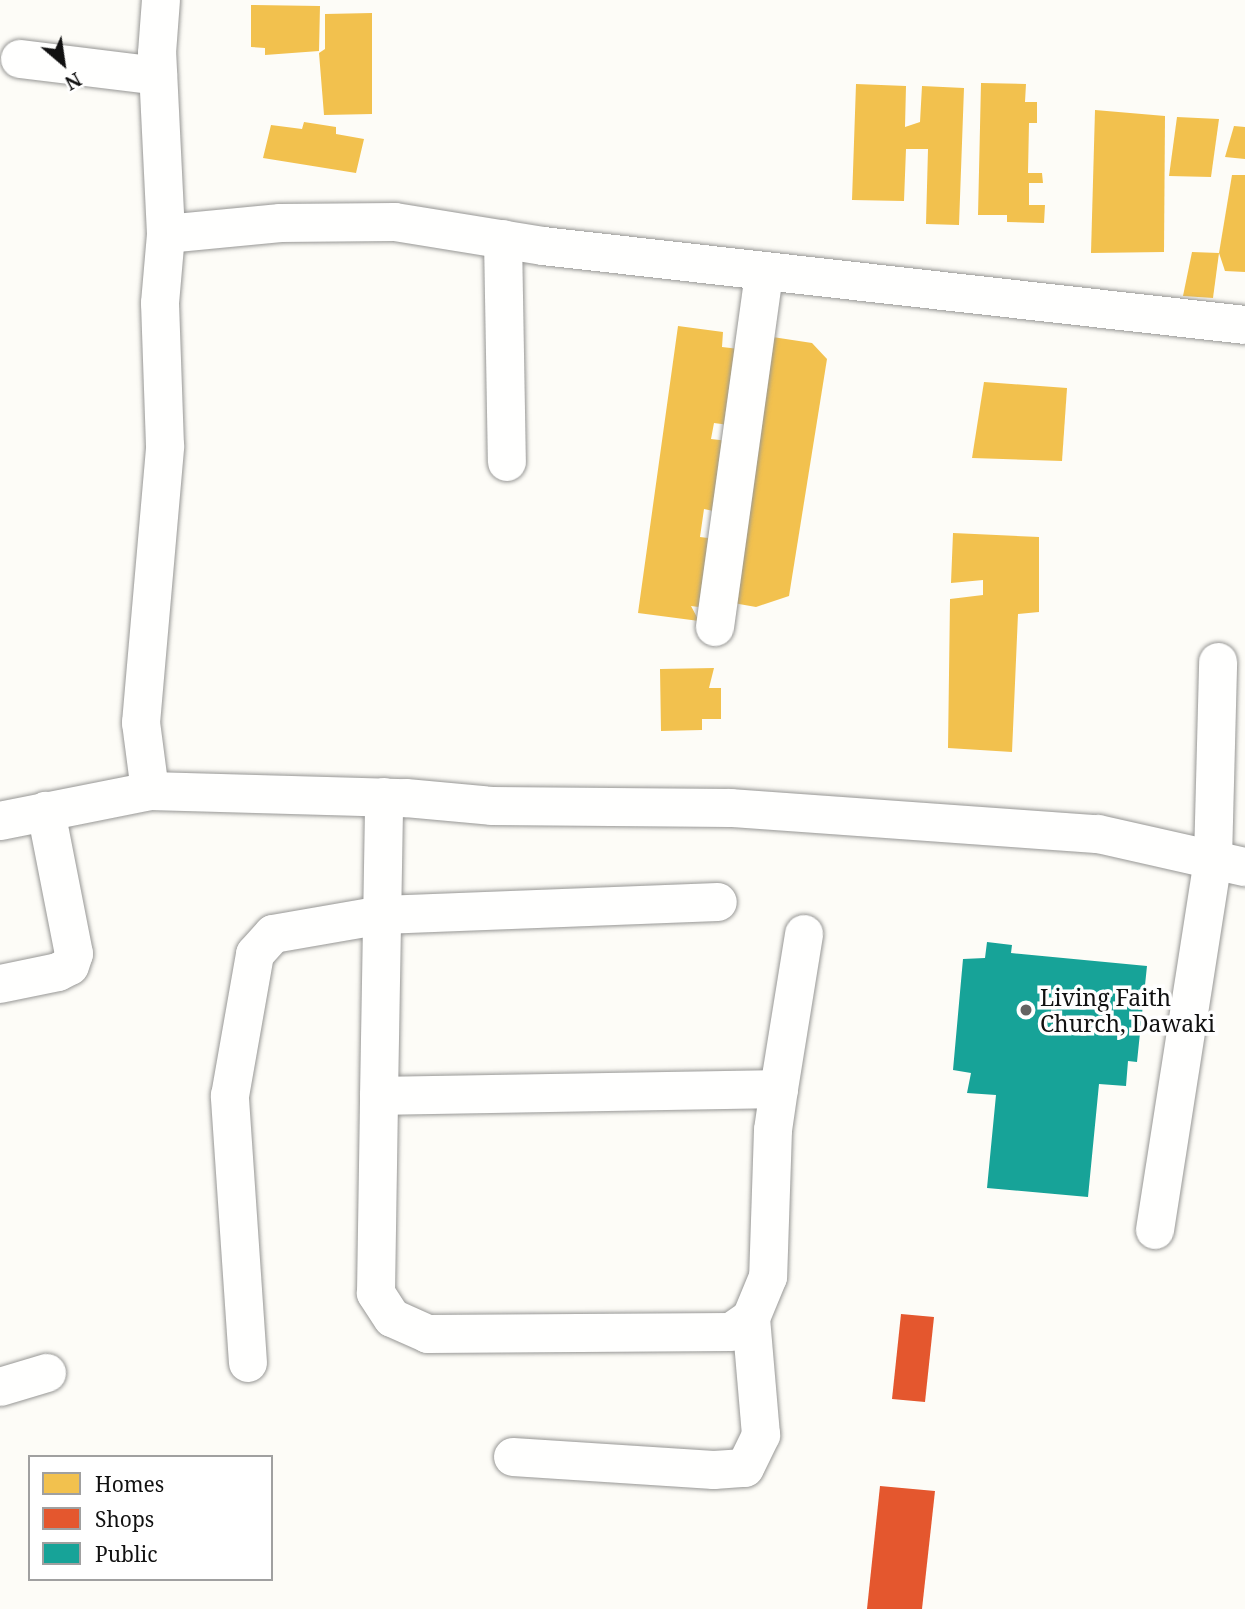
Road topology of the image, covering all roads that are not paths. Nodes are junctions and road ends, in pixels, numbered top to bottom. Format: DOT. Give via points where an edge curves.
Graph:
graph roads {
  1 [pos="161,0"];
  2 [pos="20,59"];
  3 [pos="158,76"];
  4 [pos="166,234"];
  5 [pos="503,239"];
  6 [pos="764,272"];
  7 [pos="1245,325"];
  8 [pos="507,462"];
  9 [pos="715,627"];
  10 [pos="1218,662"];
  11 [pos="149,791"];
  12 [pos="384,797"];
  13 [pos="46,811"];
  14 [pos="0,821"];
  15 [pos="1229,863"];
  16 [pos="718,902"];
  17 [pos="382,915"];
  18 [pos="804,934"];
  19 [pos="0,985"];
  20 [pos="779,1089"];
  21 [pos="379,1096"];
  22 [pos="1155,1230"];
  23 [pos="751,1318"];
  24 [pos="247,1363"];
  25 [pos="47,1373"];
  26 [pos="0,1387"];
  27 [pos="513,1457"];
  1 -- 3 [label="street"];
  2 -- 3 [label="street"];
  3 -- 4 [label="street"];
  4 -- 5 [label="street" via="280,223 395,222"];
  4 -- 11 [label="street" via="160,303 165,446 141,723"];
  5 -- 6 [label="street"];
  5 -- 8 [label="street"];
  6 -- 7 [label="street"];
  6 -- 9 [label="street"];
  10 -- 15 [label="street"];
  11 -- 12 [label="street"];
  11 -- 13 [label="street"];
  12 -- 15 [label="street" via="492,806 731,808 1020,828 1098,835"];
  12 -- 17 [label="street"];
  13 -- 14 [label="street"];
  13 -- 19 [label="street" via="74,954 70,966 58,972"];
  15 -- 22 [label="street"];
  16 -- 17 [label="street"];
  17 -- 21 [label="street"];
  17 -- 24 [label="street" via="273,934 255,954 230,1096"];
  18 -- 20 [label="street"];
  20 -- 21 [label="street"];
  20 -- 23 [label="street" via="773,1130 768,1277"];
  21 -- 23 [label="street" via="376,1293 391,1318 428,1334 731,1332"];
  23 -- 27 [label="street" via="761,1435 745,1468"];
  25 -- 26 [label="street"];
}
